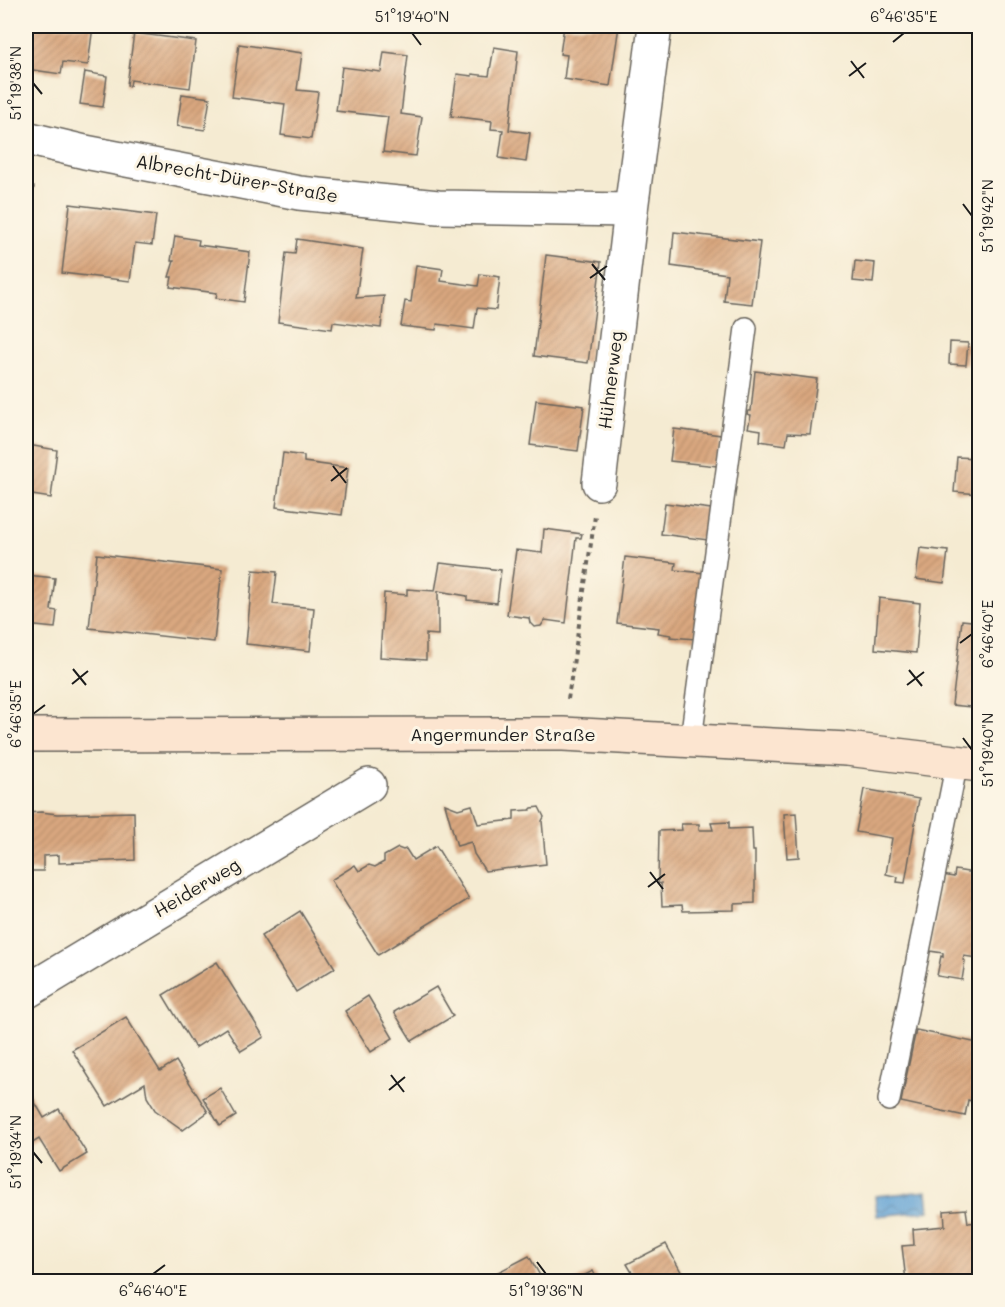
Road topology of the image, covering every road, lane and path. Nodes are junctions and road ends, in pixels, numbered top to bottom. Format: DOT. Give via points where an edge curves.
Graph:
graph roads {
  1 [pos="655,26"];
  2 [pos="26,138"];
  3 [pos="631,210"];
  4 [pos="746,328"];
  5 [pos="599,483"];
  6 [pos="563,734"];
  7 [pos="26,735"];
  8 [pos="691,739"];
  9 [pos="968,764"];
  10 [pos="369,785"];
  11 [pos="26,992"];
  12 [pos="889,1100"];
  1 -- 3 [label="street, Hühnerweg"];
  2 -- 3 [label="street, Albrecht-Dürer-Straße" via="298,193 438,207"];
  3 -- 5 [label="street, Hühnerweg"];
  4 -- 8 [label="lane"];
  5 -- 6 [label="path"];
  6 -- 7 [label="main road, Angermunder Straße"];
  6 -- 8 [label="main road, Angermunder Straße"];
  8 -- 9 [label="main road, Angermunder Straße" via="847,749"];
  9 -- 12 [label="lane"];
  10 -- 11 [label="street, Heiderweg"];
}
